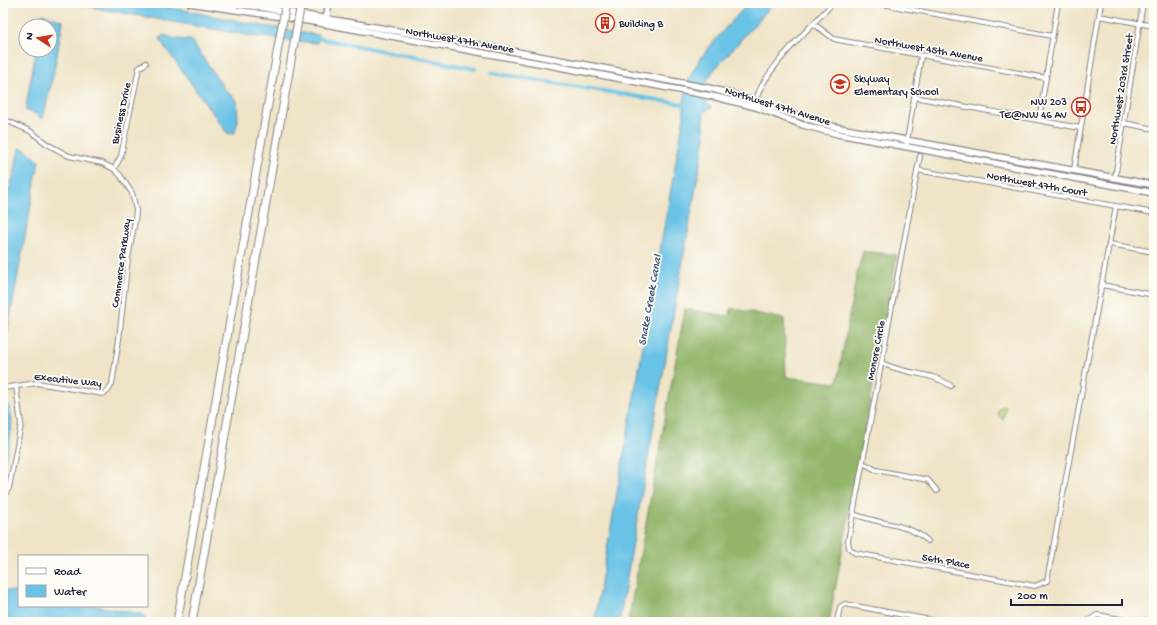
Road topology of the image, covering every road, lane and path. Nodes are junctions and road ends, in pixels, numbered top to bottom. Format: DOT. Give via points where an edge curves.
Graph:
graph roads {
  1 [pos="190,3"];
  2 [pos="236,3"];
  3 [pos="286,3"];
  4 [pos="301,3"];
  5 [pos="329,3"];
  6 [pos="833,3"];
  7 [pos="877,3"];
  8 [pos="1058,3"];
  9 [pos="1101,3"];
  10 [pos="1143,3"];
  11 [pos="1099,16"];
  12 [pos="326,22"];
  13 [pos="814,24"];
  14 [pos="1140,24"];
  15 [pos="1154,26"];
  16 [pos="1052,36"];
  17 [pos="921,56"];
  18 [pos="146,62"];
  19 [pos="1046,78"];
  20 [pos="684,87"];
  21 [pos="914,97"];
  22 [pos="756,100"];
  23 [pos="756,107"];
  24 [pos="3,119"];
  25 [pos="1039,120"];
  26 [pos="1124,123"];
  27 [pos="1080,128"];
  28 [pos="1154,129"];
  29 [pos="907,139"];
  30 [pos="906,147"];
  31 [pos="920,156"];
  32 [pos="114,169"];
  33 [pos="917,170"];
  34 [pos="1074,170"];
  35 [pos="1060,176"];
  36 [pos="1115,178"];
  37 [pos="1154,185"];
  38 [pos="1120,187"];
  39 [pos="1154,193"];
  40 [pos="1116,206"];
  41 [pos="1154,213"];
  42 [pos="1110,244"];
  43 [pos="1154,252"];
  44 [pos="1102,285"];
  45 [pos="1154,295"];
  46 [pos="882,362"];
  47 [pos="16,386"];
  48 [pos="951,386"];
  49 [pos="3,388"];
  50 [pos="108,392"];
  51 [pos="863,463"];
  52 [pos="937,491"];
  53 [pos="3,498"];
  54 [pos="854,514"];
  55 [pos="928,541"];
  56 [pos="849,548"];
  57 [pos="1106,616"];
  58 [pos="176,621"];
  59 [pos="192,622"];
  60 [pos="837,622"];
  61 [pos="941,622"];
  62 [pos="1086,622"];
  63 [pos="1105,622"];
  64 [pos="1138,622"];
  1 -- 12 [label="main road"];
  2 -- 12 [label="main road"];
  3 -- 58 [label="highway, bridge"];
  4 -- 59 [label="highway, bridge"];
  5 -- 12 [label="main road"];
  6 -- 13 [label="street"];
  7 -- 16 [label="street"];
  8 -- 16 [label="street"];
  9 -- 11 [label="street"];
  10 -- 14 [label="street, Northwest 203rd Street"];
  11 -- 14 [label="street"];
  11 -- 27 [label="street"];
  12 -- 20 [label="main road, Northwest 47th Avenue"];
  13 -- 17 [label="street, Northwest 45th Avenue" via="834,39"];
  13 -- 22 [label="street" via="768,75"];
  14 -- 15 [label="street"];
  14 -- 26 [label="street, Northwest 203rd Street"];
  16 -- 19 [label="street"];
  17 -- 19 [label="street, Northwest 45th Avenue"];
  17 -- 21 [label="street"];
  18 -- 32 [label="street, Business Drive" via="139,68 121,156"];
  19 -- 25 [label="street"];
  20 -- 22 [label="main road, Northwest 47th Avenue" via="708,88"];
  20 -- 23 [label="main road, Northwest 47th Avenue"];
  21 -- 25 [label="street"];
  21 -- 29 [label="street"];
  22 -- 23 [label="street"];
  22 -- 29 [label="main road, Northwest 47th Avenue" via="824,124"];
  23 -- 30 [label="main road, Northwest 47th Avenue" via="820,129"];
  24 -- 32 [label="street, Commerce Parkway" via="30,131 69,156 102,163"];
  25 -- 27 [label="street"];
  26 -- 28 [label="street"];
  26 -- 36 [label="street, Northwest 203rd Street"];
  27 -- 34 [label="street"];
  29 -- 30 [label="street"];
  29 -- 34 [label="main road, Northwest 47th Avenue"];
  30 -- 35 [label="main road, Northwest 47th Avenue"];
  31 -- 33 [label="street, Monore Circle"];
  32 -- 50 [label="street, Commerce Parkway" via="132,193 136,210 112,384"];
  33 -- 40 [label="street, Northwest 47th Court"];
  33 -- 46 [label="street, Monore Circle"];
  34 -- 35 [label="main road"];
  34 -- 36 [label="main road, Northwest 47th Avenue"];
  35 -- 38 [label="main road, Northwest 47th Avenue"];
  36 -- 37 [label="main road, Northwest 47th Avenue"];
  36 -- 38 [label="main road"];
  38 -- 39 [label="main road, Northwest 47th Avenue"];
  40 -- 41 [label="street, Northwest 47th Court"];
  40 -- 42 [label="street"];
  42 -- 43 [label="street"];
  42 -- 44 [label="street"];
  44 -- 45 [label="street"];
  44 -- 56 [label="street, 56th Place" via="1047,581 1035,586 856,553"];
  46 -- 48 [label="street" via="894,369 937,378"];
  46 -- 51 [label="street, Monore Circle"];
  47 -- 49 [label="street, Executive Way"];
  47 -- 50 [label="street, Executive Way" via="43,384 103,394"];
  47 -- 53 [label="street" via="21,424 8,488"];
  51 -- 52 [label="street" via="876,470 928,480"];
  51 -- 54 [label="street, Monore Circle"];
  54 -- 55 [label="street" via="867,520 909,528 920,533"];
  54 -- 56 [label="street, Monore Circle" via="848,541"];
  57 -- 62 [label="street" via="1097,615"];
  57 -- 63 [label="street"];
  57 -- 64 [label="street"];
  60 -- 61 [label="street" via="842,605"];
}
